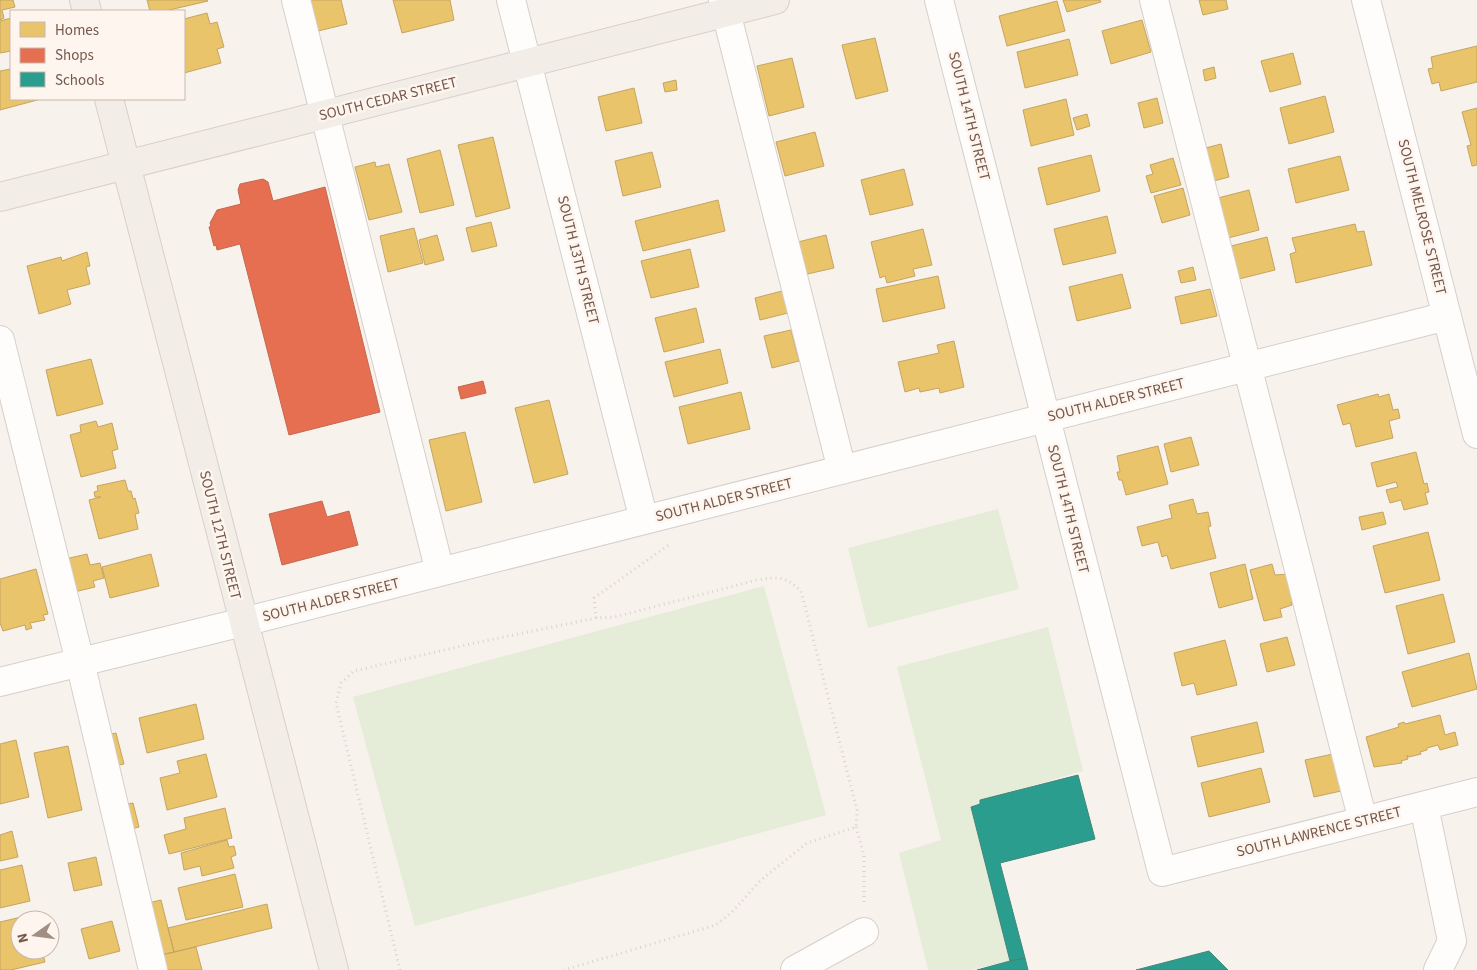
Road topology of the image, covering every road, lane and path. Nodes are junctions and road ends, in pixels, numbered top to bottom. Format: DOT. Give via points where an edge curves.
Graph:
graph roads {
  1 [pos="296,0"];
  2 [pos="511,0"];
  3 [pos="775,0"];
  4 [pos="939,0"];
  5 [pos="1154,0"];
  6 [pos="1366,0"];
  7 [pos="724,6"];
  8 [pos="528,63"];
  9 [pos="109,100"];
  10 [pos="326,115"];
  11 [pos="126,166"];
  12 [pos="0,198"];
  13 [pos="1447,316"];
  14 [pos="0,340"];
  15 [pos="1248,367"];
  16 [pos="1045,418"];
  17 [pos="1477,434"];
  18 [pos="842,470"];
  19 [pos="644,520"];
  20 [pos="440,572"];
  21 [pos="596,618"];
  22 [pos="243,622"];
  23 [pos="80,662"];
  24 [pos="0,682"];
  25 [pos="1477,792"];
  26 [pos="1424,806"];
  27 [pos="1363,821"];
  28 [pos="856,827"];
  29 [pos="1162,872"];
  30 [pos="864,932"];
  31 [pos="152,970"];
  32 [pos="334,970"];
  33 [pos="400,970"];
  34 [pos="564,970"];
  35 [pos="795,970"];
  36 [pos="1438,970"];
  1 -- 10 [label="street"];
  2 -- 8 [label="street, SOUTH 13TH STREET"];
  3 -- 7 [label="main road, SOUTH CEDAR STREET"];
  4 -- 16 [label="street, SOUTH 14TH STREET"];
  5 -- 15 [label="street"];
  6 -- 13 [label="street, SOUTH MELROSE STREET"];
  7 -- 8 [label="main road, SOUTH CEDAR STREET"];
  7 -- 18 [label="street"];
  8 -- 10 [label="main road, SOUTH CEDAR STREET"];
  8 -- 19 [label="street, SOUTH 13TH STREET"];
  9 -- 11 [label="main road, SOUTH 12TH STREET"];
  10 -- 11 [label="main road, SOUTH CEDAR STREET"];
  10 -- 20 [label="street"];
  11 -- 12 [label="main road, SOUTH CEDAR STREET"];
  11 -- 22 [label="main road, SOUTH 12TH STREET"];
  13 -- 15 [label="street, SOUTH ALDER STREET"];
  13 -- 17 [label="street, SOUTH MELROSE STREET"];
  14 -- 23 [label="street"];
  15 -- 16 [label="street, SOUTH ALDER STREET"];
  15 -- 27 [label="street"];
  16 -- 18 [label="street, SOUTH ALDER STREET"];
  16 -- 29 [label="street, SOUTH 14TH STREET"];
  18 -- 19 [label="street, SOUTH ALDER STREET"];
  19 -- 20 [label="street, SOUTH ALDER STREET"];
  19 -- 21 [label="path" via="672,542 594,598"];
  20 -- 22 [label="street, SOUTH ALDER STREET"];
  21 -- 28 [label="path" via="615,617 757,580 781,576 792,583 801,591 856,810"];
  21 -- 33 [label="path" via="354,671 341,683 336,703"];
  22 -- 23 [label="street, SOUTH ALDER STREET"];
  22 -- 32 [label="main road, SOUTH 12TH STREET"];
  23 -- 24 [label="street, SOUTH ALDER STREET"];
  23 -- 31 [label="street"];
  25 -- 26 [label="street, SOUTH LAWRENCE STREET"];
  26 -- 27 [label="street, SOUTH LAWRENCE STREET"];
  26 -- 36 [label="street" via="1452,941"];
  27 -- 29 [label="street, SOUTH LAWRENCE STREET"];
  28 -- 30 [label="path" via="864,854"];
  28 -- 34 [label="path" via="807,843 761,880 716,925"];
  30 -- 35 [label="street"];
}
